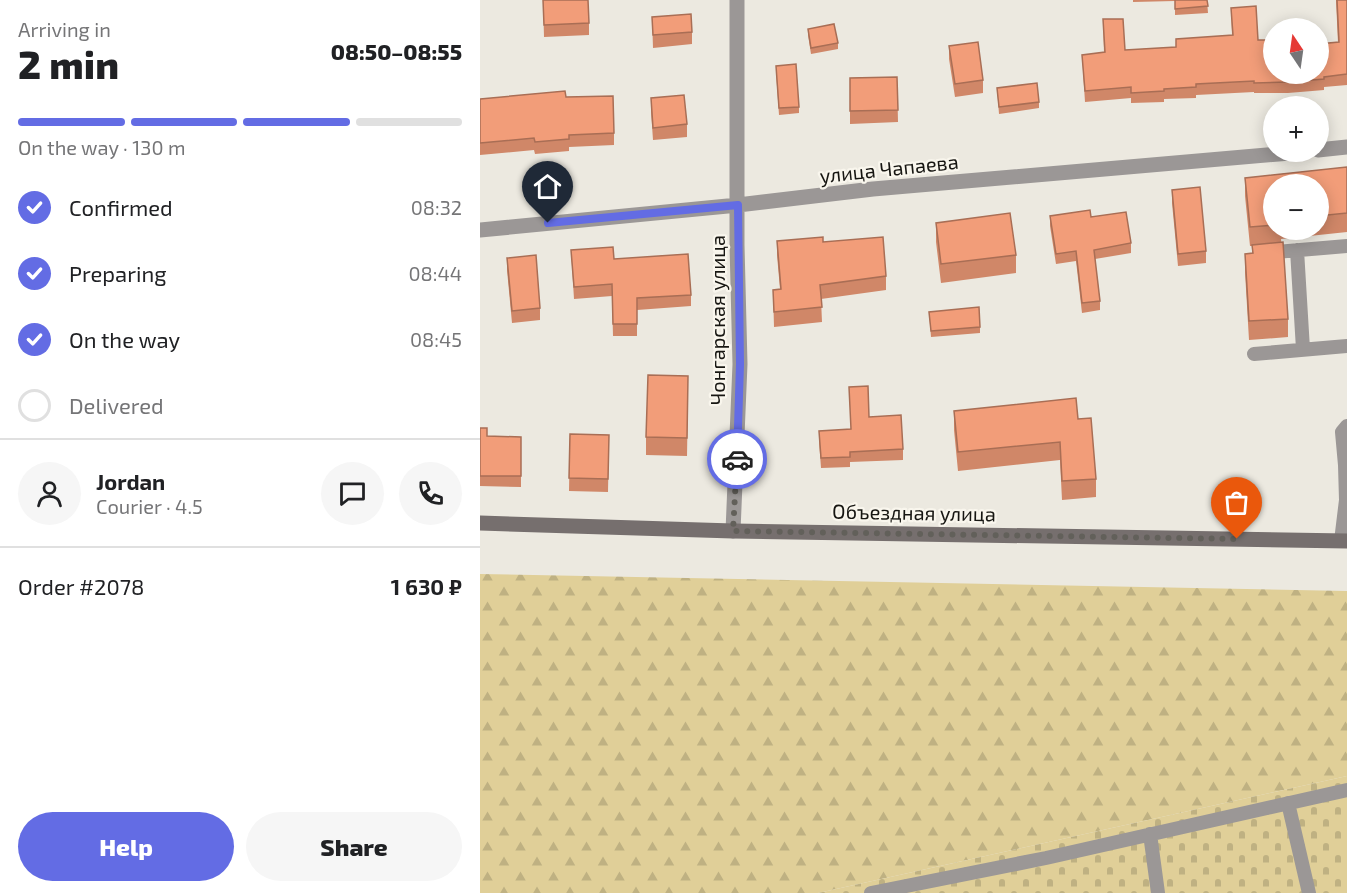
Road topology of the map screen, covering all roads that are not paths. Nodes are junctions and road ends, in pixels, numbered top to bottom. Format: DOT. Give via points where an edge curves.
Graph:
graph roads {
  1 [pos="737,0"];
  2 [pos="1347,147"];
  3 [pos="1329,149"];
  4 [pos="1263,155"];
  5 [pos="738,205"];
  6 [pos="480,230"];
  7 [pos="1347,246"];
  8 [pos="1297,250"];
  9 [pos="1247,255"];
  10 [pos="1347,346"];
  11 [pos="1303,349"];
  12 [pos="1254,354"];
  13 [pos="1347,426"];
  14 [pos="1346,465"];
  15 [pos="480,523"];
  16 [pos="733,531"];
  17 [pos="1344,541"];
  18 [pos="1347,790"];
  19 [pos="1288,803"];
  20 [pos="1150,834"];
  21 [pos="934,887"];
  22 [pos="871,893"];
  23 [pos="1158,893"];
  24 [pos="1309,893"];
  1 -- 5 [label="street, Чонгарская улица"];
  2 -- 3 [label="street"];
  4 -- 5 [label="street, улица Чапаева" via="873,189"];
  5 -- 6 [label="street, улица Чапаева"];
  5 -- 16 [label="street, Чонгарская улица" via="740,364"];
  7 -- 8 [label="lane"];
  8 -- 9 [label="lane"];
  8 -- 11 [label="lane"];
  10 -- 11 [label="lane"];
  11 -- 12 [label="lane"];
  13 -- 14 [label="lane" via="1342,432"];
  14 -- 17 [label="lane"];
  15 -- 16 [label="street, Объездная улица"];
  16 -- 17 [label="street, Объездная улица"];
  18 -- 19 [label="lane"];
  19 -- 20 [label="lane"];
  19 -- 24 [label="lane"];
  20 -- 21 [label="lane"];
  20 -- 23 [label="lane"];
  21 -- 22 [label="lane"];
}
